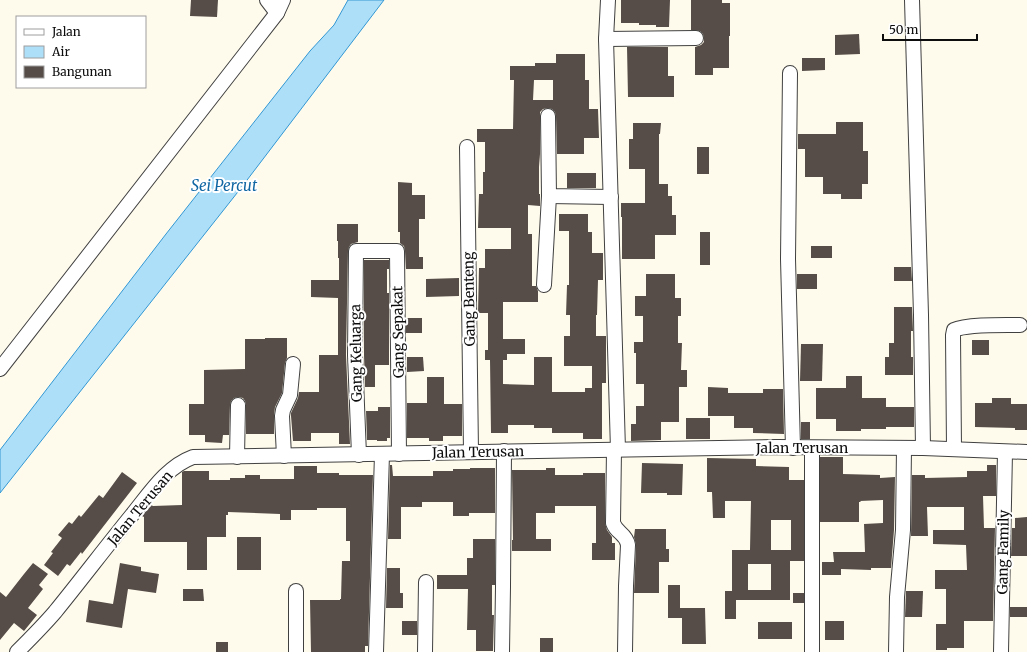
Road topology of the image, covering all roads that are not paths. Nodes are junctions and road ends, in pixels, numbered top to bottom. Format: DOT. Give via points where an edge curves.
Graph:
graph roads {
  1 [pos="267,0"];
  2 [pos="608,0"];
  3 [pos="912,0"];
  4 [pos="280,6"];
  5 [pos="696,38"];
  6 [pos="606,39"];
  7 [pos="790,73"];
  8 [pos="548,116"];
  9 [pos="467,147"];
  10 [pos="550,196"];
  11 [pos="611,197"];
  12 [pos="356,251"];
  13 [pos="544,285"];
  14 [pos="1020,325"];
  15 [pos="293,364"];
  16 [pos="0,369"];
  17 [pos="238,405"];
  18 [pos="794,448"];
  19 [pos="812,448"];
  20 [pos="904,448"];
  21 [pos="923,448"];
  22 [pos="954,449"];
  23 [pos="616,450"];
  24 [pos="504,451"];
  25 [pos="470,452"];
  26 [pos="1005,452"];
  27 [pos="1027,452"];
  28 [pos="359,454"];
  29 [pos="382,454"];
  30 [pos="399,454"];
  31 [pos="284,456"];
  32 [pos="237,457"];
  33 [pos="426,582"];
  34 [pos="296,592"];
  35 [pos="18,652"];
  36 [pos="296,652"];
  37 [pos="376,652"];
  38 [pos="425,652"];
  39 [pos="502,652"];
  40 [pos="626,652"];
  41 [pos="812,652"];
  42 [pos="896,652"];
  43 [pos="1001,652"];
  1 -- 4 [label="street"];
  2 -- 6 [label="street"];
  3 -- 21 [label="street"];
  4 -- 16 [label="street"];
  5 -- 6 [label="street"];
  6 -- 11 [label="street"];
  7 -- 18 [label="street" via="788,260"];
  8 -- 10 [label="street"];
  9 -- 25 [label="street, Gang Benteng"];
  10 -- 11 [label="street"];
  10 -- 13 [label="street"];
  11 -- 23 [label="street"];
  12 -- 28 [label="street, Gang Keluarga" via="355,355"];
  12 -- 30 [label="street, Gang Sepakat" via="397,251"];
  14 -- 22 [label="street" via="969,326 954,330"];
  15 -- 31 [label="street" via="290,395 282,416"];
  17 -- 32 [label="street"];
  18 -- 19 [label="street, Jalan Terusan"];
  18 -- 23 [label="street, Jalan Terusan"];
  19 -- 20 [label="street, Jalan Terusan"];
  19 -- 41 [label="street"];
  20 -- 21 [label="street, Jalan Terusan"];
  20 -- 42 [label="street" via="903,530 897,597"];
  21 -- 22 [label="street, Jalan Terusan"];
  22 -- 26 [label="street, Jalan Terusan"];
  23 -- 24 [label="street, Jalan Terusan"];
  23 -- 40 [label="street" via="613,523 627,539 628,545"];
  24 -- 25 [label="street, Jalan Terusan"];
  24 -- 39 [label="street"];
  25 -- 30 [label="street, Jalan Terusan"];
  26 -- 27 [label="street, Jalan Terusan"];
  26 -- 43 [label="street, Gang Family"];
  28 -- 29 [label="street, Jalan Terusan"];
  28 -- 31 [label="street, Jalan Terusan"];
  29 -- 30 [label="street, Jalan Terusan"];
  29 -- 37 [label="street"];
  31 -- 32 [label="street, Jalan Terusan"];
  32 -- 35 [label="street, Jalan Terusan" via="193,457 185,460 162,478 54,613"];
  33 -- 38 [label="street"];
  34 -- 36 [label="street"];
}
